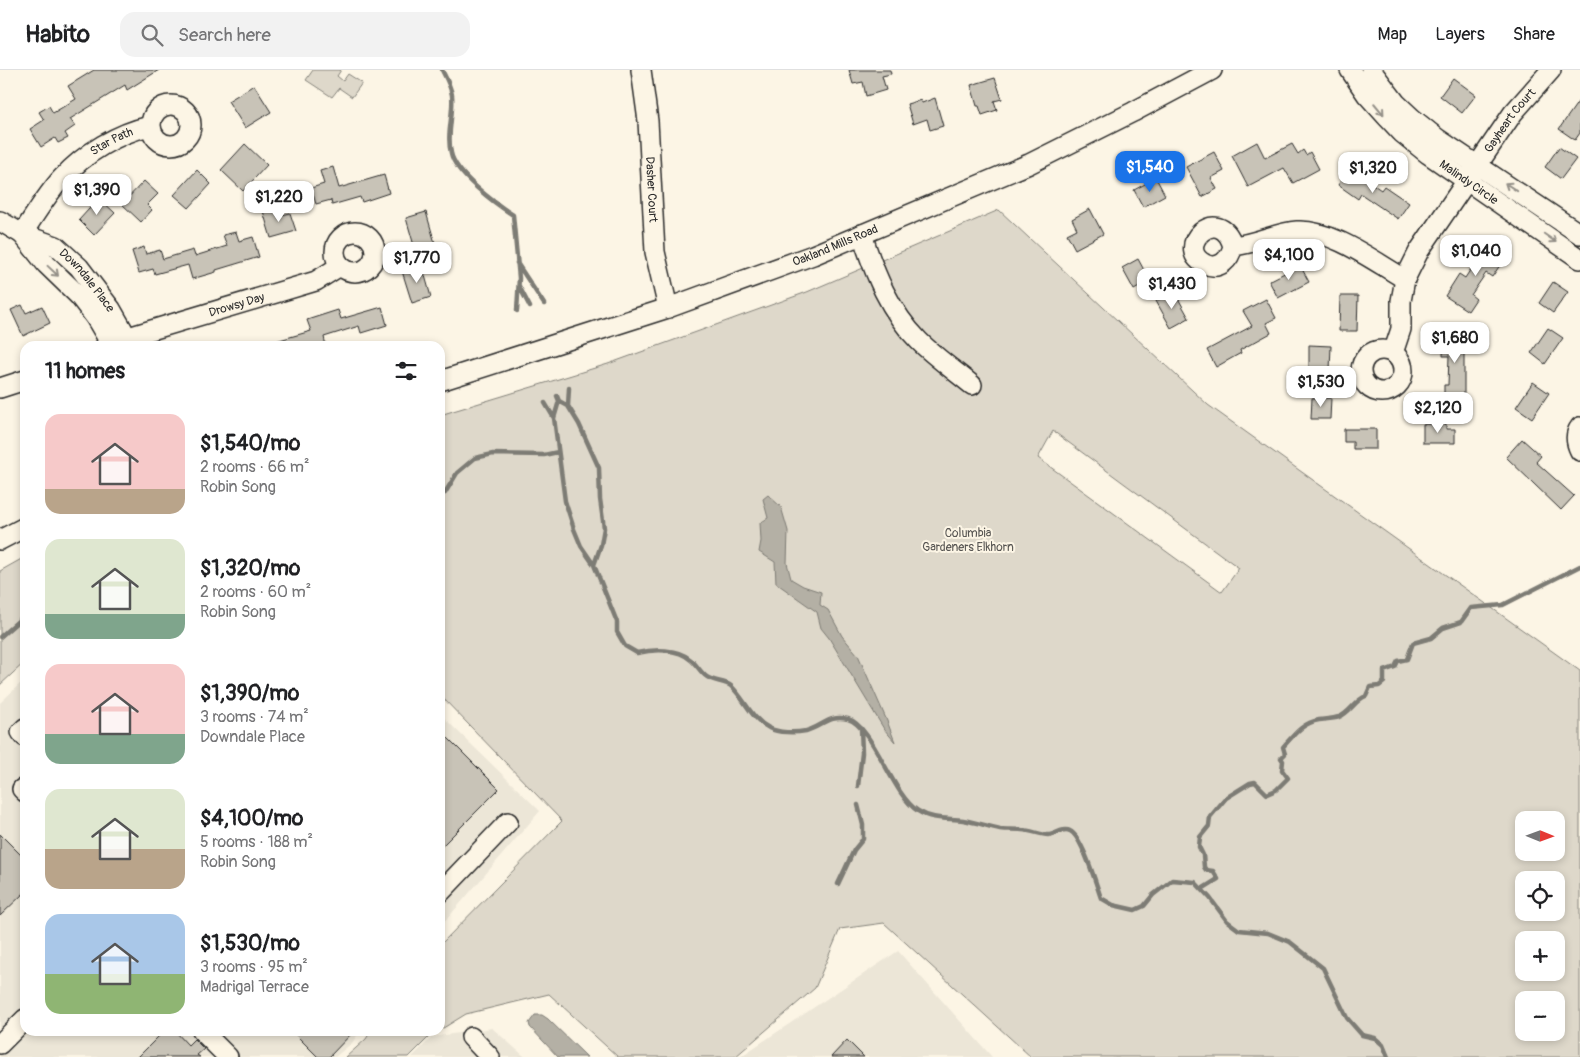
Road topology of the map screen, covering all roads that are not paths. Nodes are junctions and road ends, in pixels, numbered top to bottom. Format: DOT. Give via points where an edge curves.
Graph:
graph roads {
  1 [pos="640,70"];
  2 [pos="1212,70"];
  3 [pos="1350,70"];
  4 [pos="1371,70"];
  5 [pos="1551,70"];
  6 [pos="150,126"];
  7 [pos="1472,172"];
  8 [pos="0,221"];
  9 [pos="22,234"];
  10 [pos="862,234"];
  11 [pos="1580,234"];
  12 [pos="1233,246"];
  13 [pos="1580,259"];
  14 [pos="340,266"];
  15 [pos="1405,279"];
  16 [pos="668,308"];
  17 [pos="116,341"];
  18 [pos="127,341"];
  19 [pos="1393,353"];
  20 [pos="445,379"];
  21 [pos="20,382"];
  22 [pos="972,385"];
  23 [pos="0,388"];
  24 [pos="1580,428"];
  25 [pos="1580,451"];
  26 [pos="20,529"];
  27 [pos="0,540"];
  28 [pos="508,822"];
  29 [pos="445,888"];
  30 [pos="20,1024"];
  31 [pos="207,1036"];
  32 [pos="471,1037"];
  33 [pos="0,1044"];
  34 [pos="228,1057"];
  35 [pos="490,1057"];
  1 -- 16 [label="street, Dasher Court" via="648,121 655,252"];
  2 -- 10 [label="street, Oakland Mills Road" via="1038,160"];
  3 -- 7 [label="street, Malindy Circle, one-way" via="1367,95 1402,133 1428,154"];
  4 -- 7 [label="street, Malindy Circle" via="1396,103"];
  5 -- 7 [label="street, Gayheart Court" via="1513,113"];
  6 -- 9 [label="street, Star Path" via="121,135 74,166 61,178"];
  11 -- 7 [label="street, Malindy Circle, one-way"];
  7 -- 13 [label="street, Malindy Circle, one-way"];
  7 -- 15 [label="street, Gayheart Court" via="1419,251"];
  8 -- 9 [label="street, Downdale Place"];
  9 -- 17 [label="street, Downdale Place"];
  10 -- 16 [label="street, Oakland Mills Road"];
  10 -- 22 [label="street" via="880,284 901,320 920,342"];
  12 -- 15 [label="street" via="1295,231 1318,232"];
  14 -- 18 [label="street, Drowsy Day" via="316,281"];
  15 -- 19 [label="street, Gayheart Court" via="1401,329"];
  16 -- 20 [label="street, Oakland Mills Road"];
  21 -- 23 [label="street"];
  24 -- 25 [label="street" via="1576,437"];
  26 -- 27 [label="street"];
  28 -- 29 [label="street"];
  30 -- 33 [label="street"];
  31 -- 34 [label="street"];
  32 -- 35 [label="street"];
}
